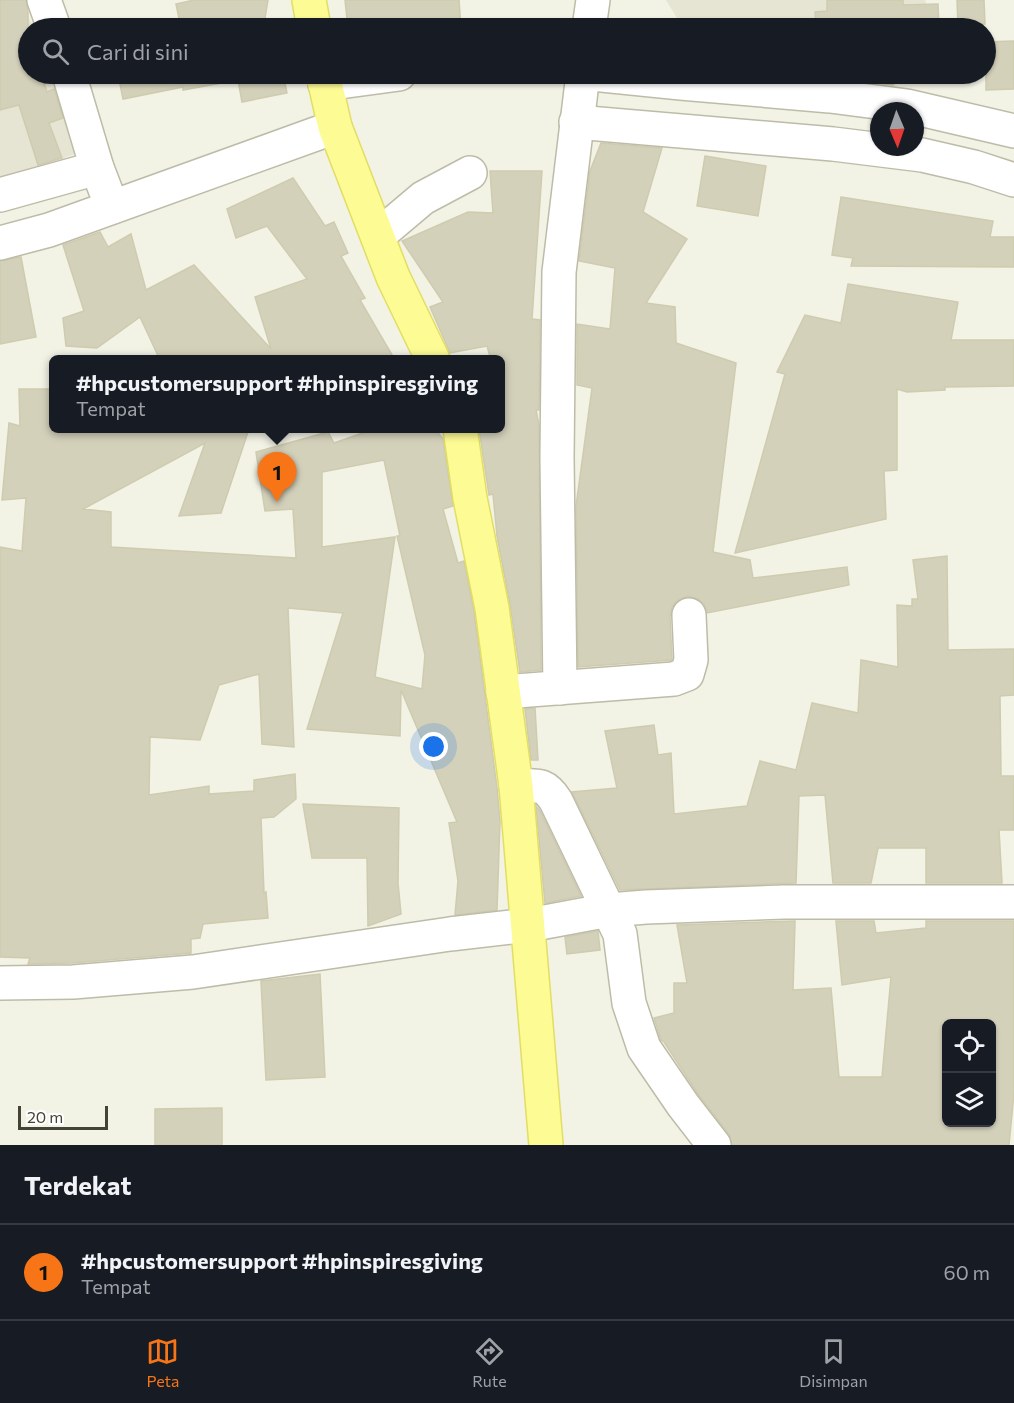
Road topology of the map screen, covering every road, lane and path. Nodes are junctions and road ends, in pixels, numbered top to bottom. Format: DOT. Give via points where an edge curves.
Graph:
graph roads {
  1 [pos="44,0"];
  2 [pos="309,0"];
  3 [pos="593,0"];
  4 [pos="50,18"];
  5 [pos="312,18"];
  6 [pos="590,18"];
  7 [pos="73,84"];
  8 [pos="373,84"];
  9 [pos="584,84"];
  10 [pos="681,84"];
  11 [pos="329,101"];
  12 [pos="577,118"];
  13 [pos="1014,131"];
  14 [pos="470,173"];
  15 [pos="1014,180"];
  16 [pos="114,192"];
  17 [pos="0,195"];
  18 [pos="378,236"];
  19 [pos="0,243"];
  20 [pos="431,355"];
  21 [pos="460,433"];
  22 [pos="688,615"];
  23 [pos="560,688"];
  24 [pos="503,692"];
  25 [pos="516,786"];
  26 [pos="1014,902"];
  27 [pos="609,910"];
  28 [pos="529,925"];
  29 [pos="0,982"];
  30 [pos="546,1145"];
  31 [pos="714,1145"];
  1 -- 4 [label="street"];
  2 -- 5 [label="main road"];
  3 -- 6 [label="street"];
  7 -- 16 [label="street"];
  8 -- 11 [label="street"];
  9 -- 12 [label="street"];
  10 -- 13 [label="street" via="906,106"];
  11 -- 16 [label="street"];
  11 -- 18 [label="main road"];
  12 -- 15 [label="street" via="911,154"];
  12 -- 23 [label="street" via="559,272"];
  14 -- 18 [label="street" via="423,198"];
  16 -- 17 [label="street"];
  16 -- 19 [label="street" via="49,230"];
  18 -- 20 [label="main road"];
  21 -- 24 [label="main road" via="492,608"];
  22 -- 23 [label="street" via="691,660 687,674 674,679"];
  23 -- 24 [label="street"];
  24 -- 25 [label="main road"];
  25 -- 27 [label="street" via="542,786 550,792"];
  25 -- 28 [label="main road"];
  26 -- 27 [label="street" via="783,902"];
  27 -- 28 [label="street"];
  27 -- 31 [label="street" via="620,934 629,1003 644,1048"];
  28 -- 29 [label="street" via="193,972 73,982"];
  28 -- 30 [label="main road"];
}
